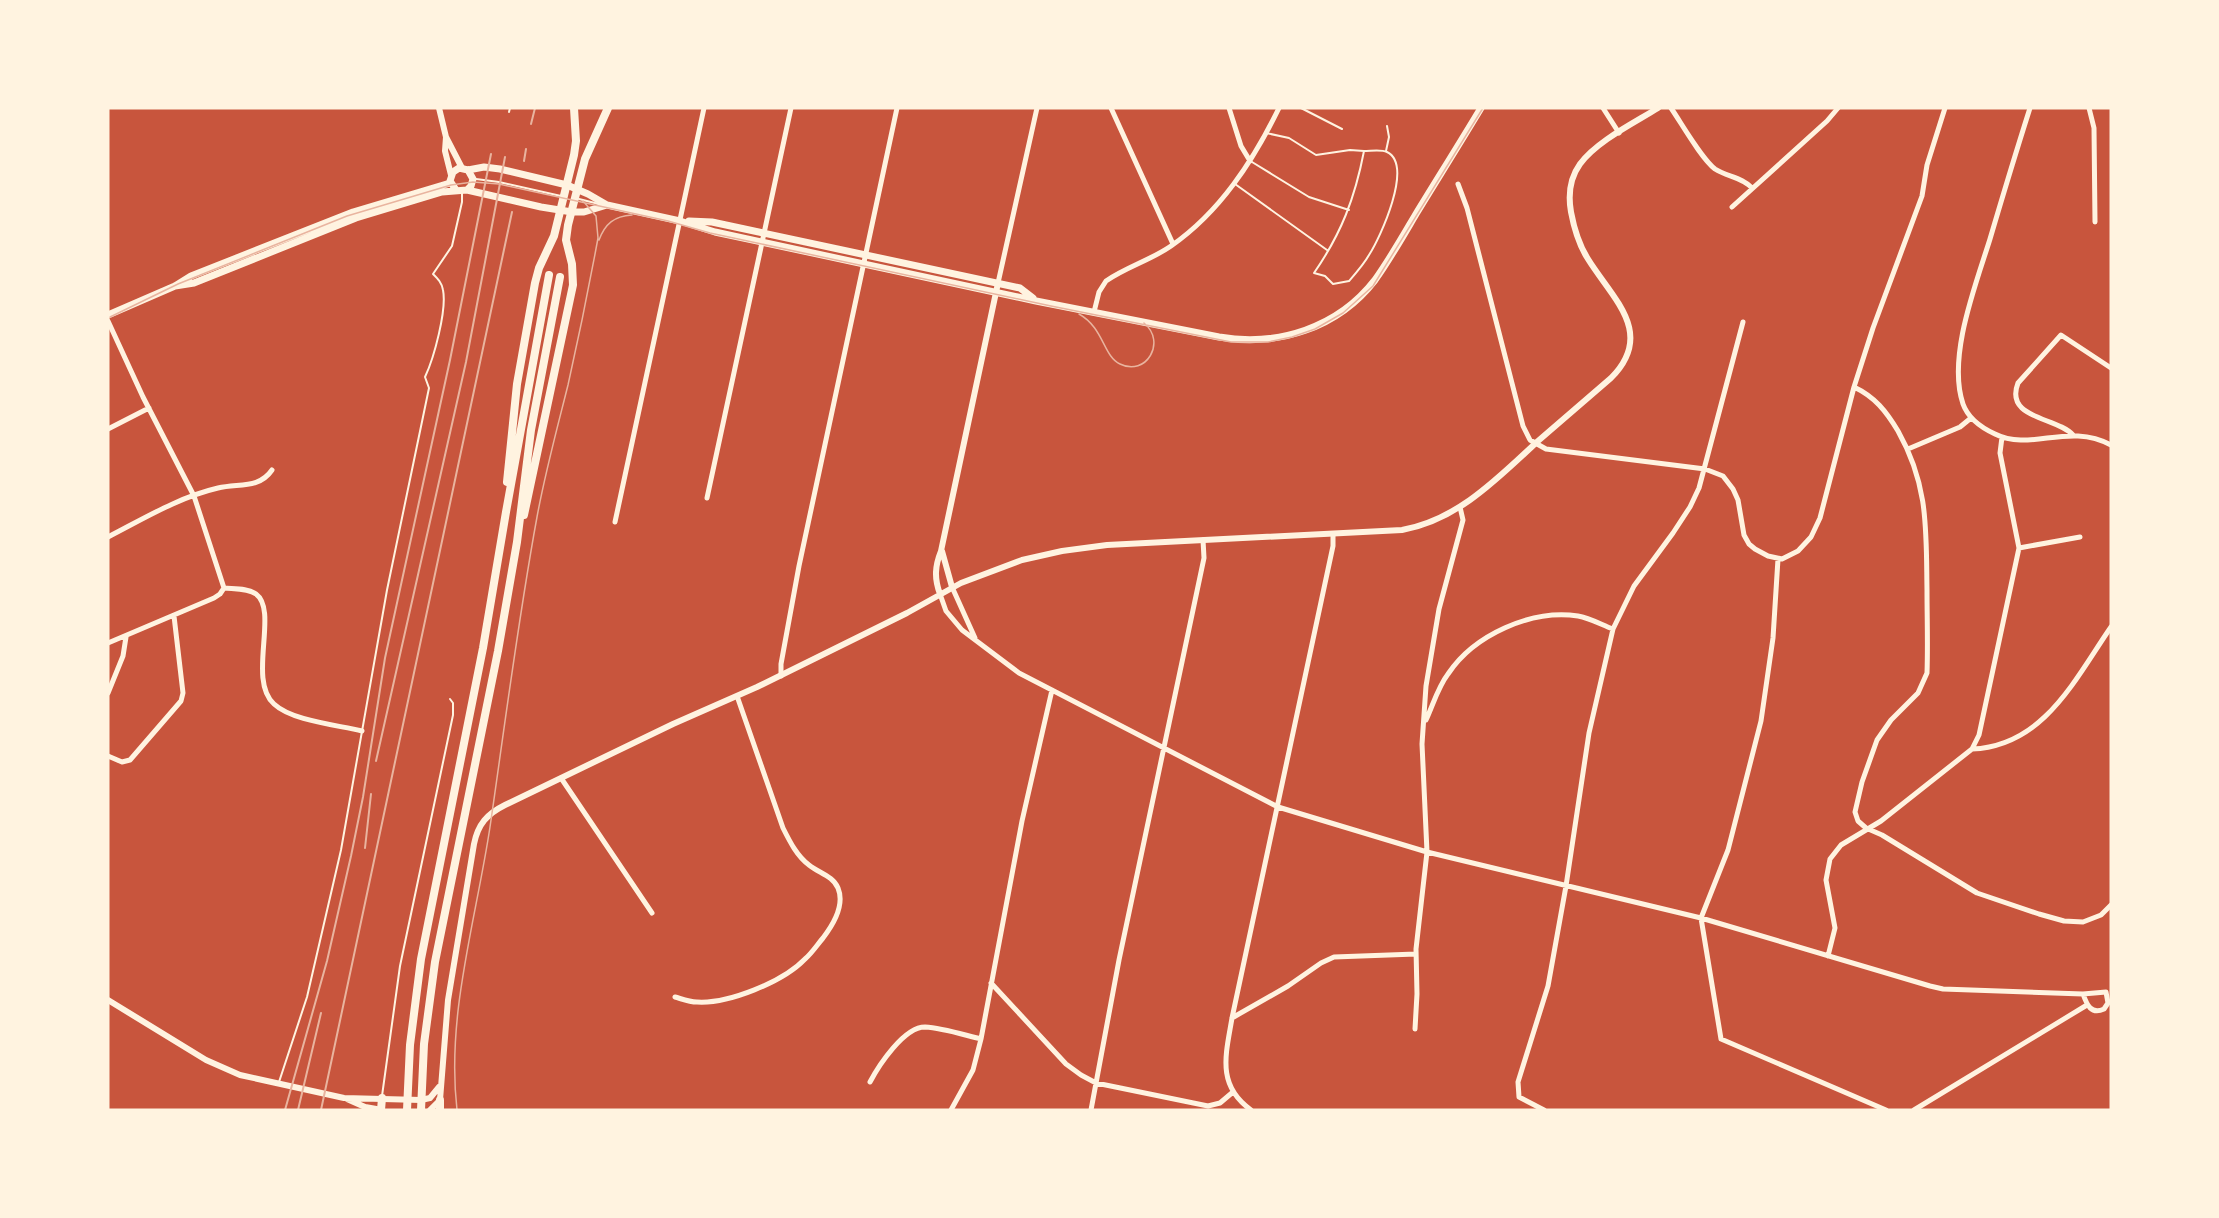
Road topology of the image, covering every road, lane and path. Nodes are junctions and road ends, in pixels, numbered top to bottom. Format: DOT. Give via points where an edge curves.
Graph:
graph roads {
  1 [pos="439,108"];
  2 [pos="510,108"];
  3 [pos="574,108"];
  4 [pos="608,108"];
  5 [pos="704,108"];
  6 [pos="791,108"];
  7 [pos="897,108"];
  8 [pos="1037,108"];
  9 [pos="1111,108"];
  10 [pos="1229,108"];
  11 [pos="1279,108"];
  12 [pos="1300,108"];
  13 [pos="1481,108"];
  14 [pos="1603,108"];
  15 [pos="1658,108"];
  16 [pos="1671,108"];
  17 [pos="1838,108"];
  18 [pos="1945,108"];
  19 [pos="2030,108"];
  20 [pos="2089,108"];
  21 [pos="509,112"];
  22 [pos="1387,126"];
  23 [pos="1342,129"];
  24 [pos="1266,133"];
  25 [pos="1619,133"];
  26 [pos="446,137"];
  27 [pos="1364,151"];
  28 [pos="1386,151"];
  29 [pos="1250,161"];
  30 [pos="465,169"];
  31 [pos="451,175"];
  32 [pos="475,179"];
  33 [pos="450,183"];
  34 [pos="1234,184"];
  35 [pos="1458,184"];
  36 [pos="567,185"];
  37 [pos="1752,188"];
  38 [pos="577,189"];
  39 [pos="461,191"];
  40 [pos="564,196"];
  41 [pos="575,198"];
  42 [pos="607,206"];
  43 [pos="1732,207"];
  44 [pos="560,210"];
  45 [pos="1350,210"];
  46 [pos="572,212"];
  47 [pos="680,221"];
  48 [pos="2095,222"];
  49 [pos="764,233"];
  50 [pos="762,242"];
  51 [pos="1173,244"];
  52 [pos="1327,250"];
  53 [pos="866,255"];
  54 [pos="864,264"];
  55 [pos="549,275"];
  56 [pos="560,277"];
  57 [pos="998,283"];
  58 [pos="175,286"];
  59 [pos="996,292"];
  60 [pos="1036,300"];
  61 [pos="1094,312"];
  62 [pos="108,315"];
  63 [pos="108,321"];
  64 [pos="1743,322"];
  65 [pos="2111,368"];
  66 [pos="1854,387"];
  67 [pos="149,408"];
  68 [pos="1971,418"];
  69 [pos="108,429"];
  70 [pos="2073,435"];
  71 [pos="2002,437"];
  72 [pos="1535,444"];
  73 [pos="2111,445"];
  74 [pos="1908,450"];
  75 [pos="1705,469"];
  76 [pos="272,470"];
  77 [pos="194,496"];
  78 [pos="707,498"];
  79 [pos="1460,507"];
  80 [pos="506,512"];
  81 [pos="615,522"];
  82 [pos="1333,534"];
  83 [pos="108,537"];
  84 [pos="2080,537"];
  85 [pos="1203,540"];
  86 [pos="517,542"];
  87 [pos="2019,548"];
  88 [pos="941,551"];
  89 [pos="1778,559"];
  90 [pos="952,587"];
  91 [pos="224,588"];
  92 [pos="940,594"];
  93 [pos="174,616"];
  94 [pos="2111,627"];
  95 [pos="1613,629"];
  96 [pos="126,637"];
  97 [pos="976,639"];
  98 [pos="108,643"];
  99 [pos="781,676"];
  100 [pos="1052,690"];
  101 [pos="108,693"];
  102 [pos="737,696"];
  103 [pos="450,699"];
  104 [pos="1425,724"];
  105 [pos="362,731"];
  106 [pos="1972,749"];
  107 [pos="1164,750"];
  108 [pos="108,756"];
  109 [pos="561,778"];
  110 [pos="1278,807"];
  111 [pos="1866,828"];
  112 [pos="1427,852"];
  113 [pos="1566,886"];
  114 [pos="2111,905"];
  115 [pos="652,914"];
  116 [pos="1701,918"];
  117 [pos="1416,954"];
  118 [pos="1828,956"];
  119 [pos="991,983"];
  120 [pos="2083,994"];
  121 [pos="675,997"];
  122 [pos="108,1000"];
  123 [pos="2087,1005"];
  124 [pos="1232,1018"];
  125 [pos="1415,1029"];
  126 [pos="981,1039"];
  127 [pos="870,1082"];
  128 [pos="279,1083"];
  129 [pos="1096,1083"];
  130 [pos="440,1087"];
  131 [pos="1233,1092"];
  132 [pos="344,1098"];
  133 [pos="382,1098"];
  134 [pos="419,1099"];
  135 [pos="440,1100"];
  136 [pos="381,1110"];
  137 [pos="406,1110"];
  138 [pos="425,1110"];
  139 [pos="440,1110"];
  140 [pos="951,1110"];
  141 [pos="1091,1110"];
  142 [pos="1251,1110"];
  143 [pos="1544,1110"];
  144 [pos="1886,1110"];
  145 [pos="1914,1110"];
  1 -- 26 [label="street"];
  2 -- 21 [label="lane"];
  3 -- 36 [label="highway" via="576,141"];
  4 -- 38 [label="highway" via="585,159"];
  5 -- 47 [label="street"];
  6 -- 49 [label="street"];
  7 -- 53 [label="street"];
  8 -- 57 [label="street"];
  9 -- 51 [label="street"];
  10 -- 29 [label="street"];
  11 -- 24 [label="street"];
  12 -- 23 [label="lane"];
  13 -- 61 [label="main road" via="1374,281 1320,325 1285,337 1249,340"];
  14 -- 25 [label="street"];
  15 -- 25 [label="street"];
  16 -- 37 [label="street" via="1709,163"];
  17 -- 37 [label="street"];
  18 -- 66 [label="street" via="1927,165 1922,196"];
  19 -- 68 [label="street" via="1963,337 1960,387"];
  20 -- 48 [label="street" via="2094,128"];
  22 -- 28 [label="lane"];
  24 -- 27 [label="lane" via="1288,138 1316,155"];
  24 -- 29 [label="street"];
  25 -- 72 [label="street" via="1581,163 1572,178 1570,200 1574,227 1584,252 1626,315 1629,350 1616,372"];
  26 -- 30 [label="street"];
  26 -- 31 [label="street"];
  27 -- 28 [label="lane"];
  27 -- 45 [label="lane"];
  28 -- 52 [label="lane" via="1395,158 1398,168 1395,188 1386,224 1369,256 1349,281 1333,284 1314,273"];
  29 -- 34 [label="street"];
  29 -- 45 [label="lane" via="1309,197"];
  30 -- 31 [label="main road"];
  30 -- 32 [label="main road"];
  30 -- 36 [label="main road" via="493,168"];
  31 -- 33 [label="main road"];
  32 -- 39 [label="main road"];
  32 -- 40 [label="lane"];
  33 -- 39 [label="main road"];
  33 -- 58 [label="main road" via="353,212 191,276"];
  34 -- 51 [label="street"];
  34 -- 52 [label="lane"];
  35 -- 72 [label="street" via="1523,426"];
  36 -- 38 [label="main road"];
  36 -- 40 [label="highway"];
  37 -- 43 [label="street"];
  38 -- 41 [label="highway"];
  38 -- 42 [label="main road"];
  39 -- 44 [label="main road"];
  39 -- 58 [label="main road" via="356,218 194,283"];
  39 -- 105 [label="lane" via="452,246 433,274 441,282 444,296 438,335 425,377 429,388"];
  40 -- 44 [label="highway"];
  41 -- 42 [label="lane"];
  41 -- 46 [label="highway"];
  42 -- 46 [label="main road"];
  42 -- 47 [label="main road"];
  44 -- 46 [label="main road"];
  44 -- 80 [label="highway" via="551,244 539,268 530,311 511,432"];
  45 -- 52 [label="lane"];
  46 -- 86 [label="highway" via="566,240 573,285"];
  47 -- 49 [label="main road" via="712,222"];
  47 -- 50 [label="main road"];
  47 -- 81 [label="street"];
  49 -- 50 [label="street"];
  49 -- 53 [label="main road"];
  50 -- 54 [label="main road"];
  50 -- 78 [label="street"];
  51 -- 61 [label="street" via="1106,281"];
  53 -- 54 [label="street"];
  53 -- 57 [label="main road"];
  54 -- 59 [label="main road"];
  54 -- 99 [label="street" via="799,566"];
  55 -- 80 [label="highway"];
  56 -- 86 [label="highway" via="531,430"];
  57 -- 59 [label="street"];
  57 -- 60 [label="main road" via="1020,288"];
  58 -- 62 [label="main road"];
  59 -- 60 [label="main road"];
  59 -- 88 [label="street"];
  60 -- 61 [label="main road"];
  63 -- 67 [label="street"];
  64 -- 75 [label="street"];
  65 -- 70 [label="street" via="2061,335 2018,383 2016,400 2024,410 2064,427"];
  66 -- 74 [label="street" via="1881,405"];
  66 -- 89 [label="street" via="1812,537 1798,551"];
  67 -- 69 [label="street"];
  67 -- 77 [label="street"];
  68 -- 71 [label="street"];
  68 -- 74 [label="street" via="1960,427"];
  70 -- 71 [label="street" via="2023,440"];
  70 -- 73 [label="street"];
  71 -- 87 [label="street" via="2000,453"];
  72 -- 75 [label="street" via="1553,450"];
  72 -- 79 [label="street"];
  74 -- 111 [label="street" via="1921,484 1926,523 1927,673 1918,693 1877,740 1855,812"];
  75 -- 89 [label="street" via="1723,476 1733,489 1749,544"];
  75 -- 95 [label="street" via="1690,507 1634,586"];
  76 -- 77 [label="street" via="258,483"];
  77 -- 83 [label="street"];
  77 -- 91 [label="street"];
  79 -- 82 [label="street" via="1435,521 1411,528"];
  79 -- 104 [label="street" via="1463,520 1439,609 1428,674"];
  80 -- 137 [label="highway" via="421,959"];
  82 -- 85 [label="street"];
  82 -- 110 [label="street"];
  84 -- 87 [label="street"];
  85 -- 90 [label="street" via="1062,551 999,568"];
  85 -- 107 [label="street" via="1204,558"];
  86 -- 134 [label="highway" via="490,698 435,962"];
  87 -- 106 [label="street" via="1979,735"];
  88 -- 90 [label="street"];
  88 -- 92 [label="street" via="935,570"];
  89 -- 116 [label="street" via="1773,638 1761,721 1733,833"];
  90 -- 92 [label="street"];
  90 -- 97 [label="street"];
  91 -- 93 [label="street" via="214,598"];
  91 -- 105 [label="street" via="251,591 265,608 262,667 273,704 294,715"];
  92 -- 97 [label="street" via="953,620"];
  92 -- 99 [label="street"];
  93 -- 96 [label="street"];
  93 -- 108 [label="street" via="181,701 130,760 122,762"];
  94 -- 106 [label="street" via="2050,714 2019,737 1989,748"];
  95 -- 104 [label="street" via="1580,616 1548,615 1487,637 1464,653 1446,675"];
  95 -- 113 [label="street" via="1589,733"];
  96 -- 98 [label="street"];
  96 -- 101 [label="street"];
  97 -- 100 [label="street" via="1011,668"];
  99 -- 102 [label="street"];
  100 -- 107 [label="street"];
  100 -- 119 [label="street"];
  102 -- 109 [label="street"];
  102 -- 121 [label="street" via="792,845 810,866 833,880 840,902 827,932 805,960 789,972 718,1001 696,1002"];
  103 -- 133 [label="lane" via="453,715 400,966"];
  104 -- 112 [label="street" via="1422,744"];
  105 -- 128 [label="lane" via="341,850 307,998"];
  106 -- 111 [label="street" via="1881,821"];
  107 -- 110 [label="street"];
  107 -- 129 [label="street"];
  109 -- 115 [label="street"];
  109 -- 130 [label="street" via="497,808 479,827 458,932"];
  110 -- 112 [label="street"];
  110 -- 124 [label="street"];
  111 -- 114 [label="street" via="1977,893 2039,914 2083,922 2101,915"];
  111 -- 118 [label="street" via="1840,845 1830,860 1826,880 1835,928"];
  112 -- 113 [label="street"];
  112 -- 117 [label="street"];
  113 -- 116 [label="street"];
  113 -- 143 [label="street" via="1548,986 1518,1082 1519,1097"];
  116 -- 118 [label="street"];
  116 -- 144 [label="street" via="1721,1039"];
  117 -- 124 [label="street" via="1334,957"];
  117 -- 125 [label="street"];
  118 -- 120 [label="street" via="1943,989"];
  119 -- 126 [label="street"];
  119 -- 129 [label="street" via="1066,1064"];
  120 -- 123 [label="street"];
  120 -- 123 [label="street" via="2106,992 2108,1003 2104,1009 2093,1011"];
  122 -- 128 [label="street" via="220,1067"];
  123 -- 145 [label="street"];
  124 -- 131 [label="street" via="1225,1070"];
  126 -- 127 [label="street" via="924,1027 909,1032 879,1065"];
  126 -- 140 [label="street" via="973,1070"];
  128 -- 132 [label="street"];
  129 -- 131 [label="street" via="1209,1106"];
  129 -- 141 [label="street"];
  130 -- 134 [label="street" via="430,1098"];
  130 -- 135 [label="street"];
  131 -- 142 [label="street"];
  132 -- 133 [label="street"];
  132 -- 136 [label="street"];
  133 -- 134 [label="street"];
  133 -- 136 [label="highway"];
  134 -- 138 [label="highway"];
  135 -- 138 [label="street"];
  135 -- 139 [label="highway"];
}
